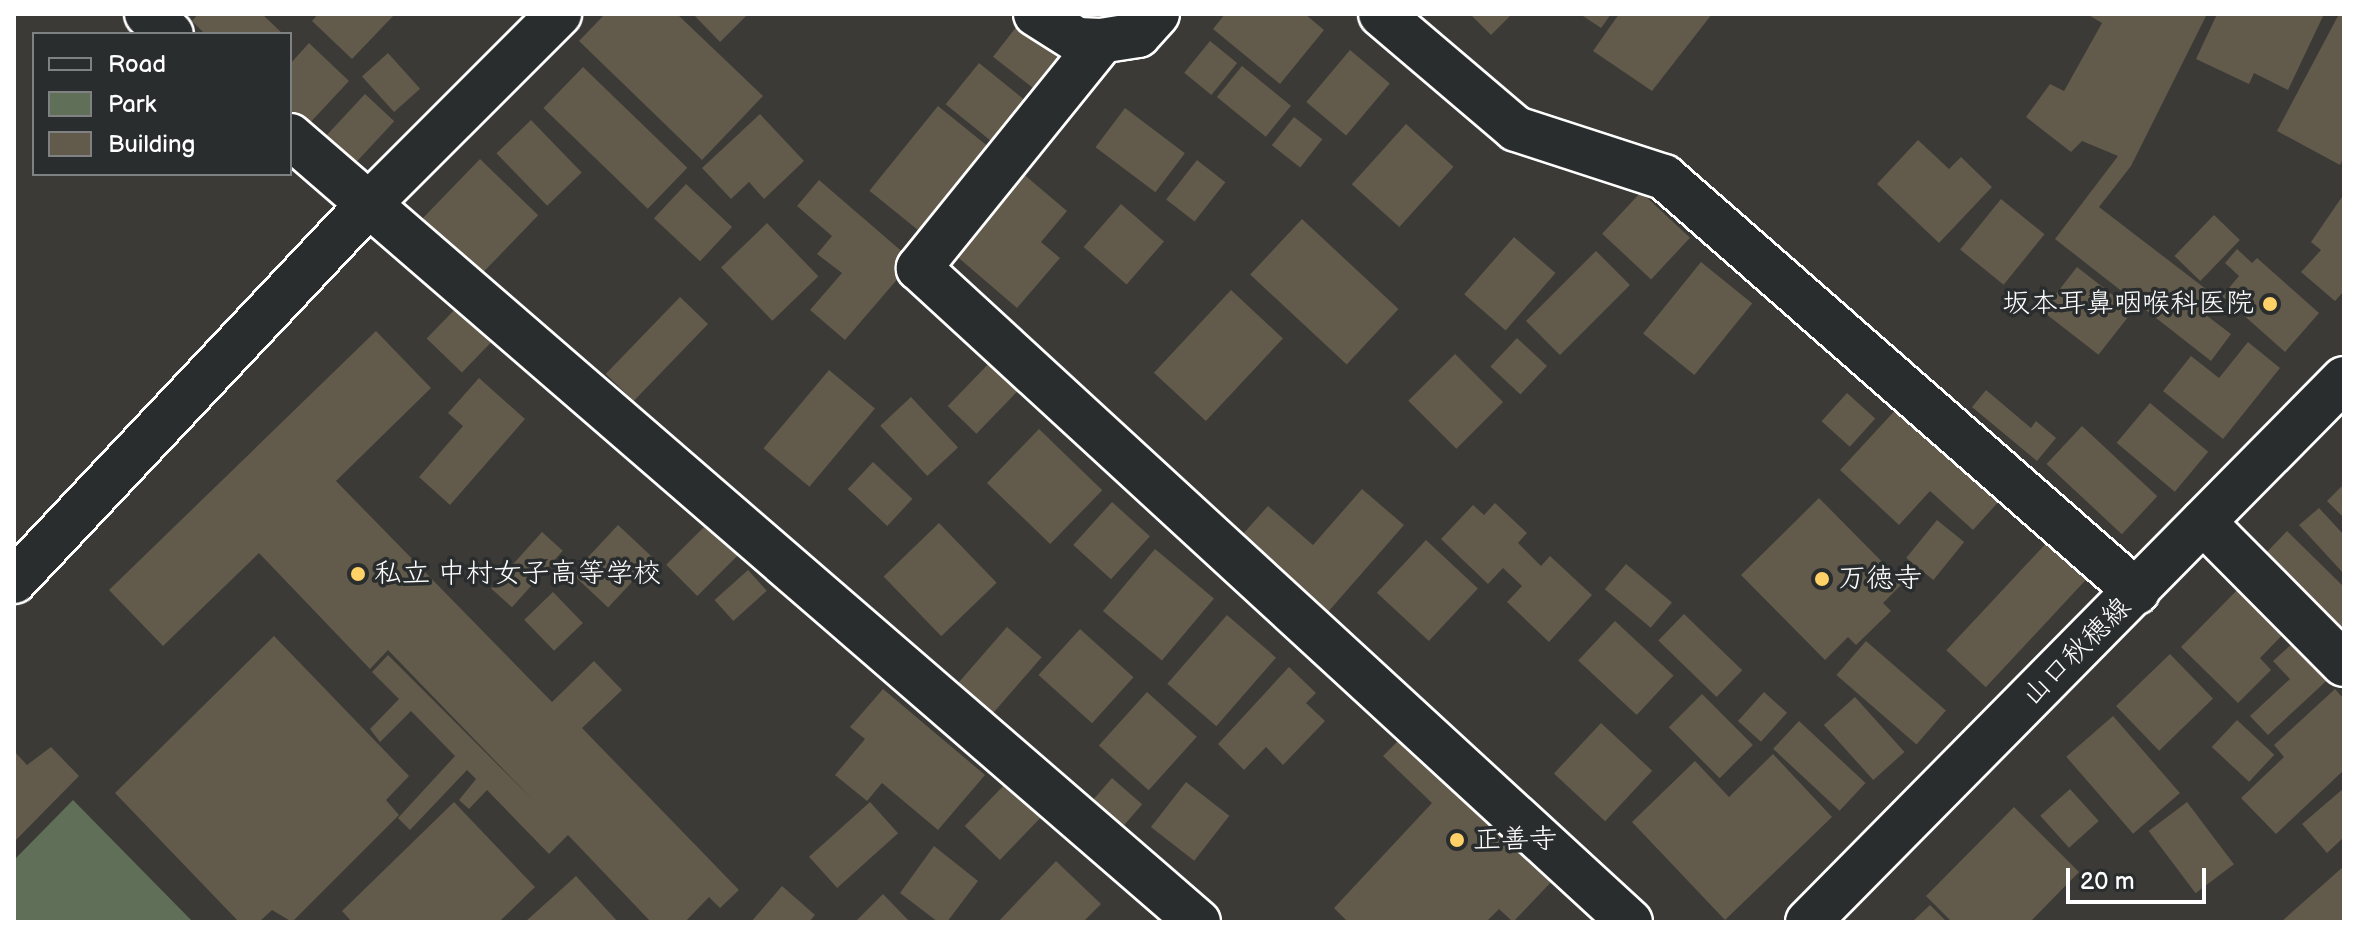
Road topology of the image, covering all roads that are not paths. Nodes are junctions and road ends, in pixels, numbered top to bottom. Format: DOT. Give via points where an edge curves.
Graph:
graph roads {
  1 [pos="147,14"];
  2 [pos="559,14"];
  3 [pos="1036,14"];
  4 [pos="1157,14"];
  5 [pos="1381,14"];
  6 [pos="169,32"];
  7 [pos="1102,41"];
  8 [pos="292,138"];
  9 [pos="369,204"];
  10 [pos="2344,379"];
  11 [pos="2203,522"];
  12 [pos="14,581"];
  13 [pos="2137,592"];
  14 [pos="2344,664"];
  15 [pos="1198,922"];
  16 [pos="1630,922"];
  17 [pos="1808,922"];
  1 -- 6 [label="street"];
  2 -- 9 [label="street"];
  3 -- 7 [label="street" via="1077,40"];
  4 -- 7 [label="street" via="1138,35"];
  5 -- 13 [label="street" via="1516,129 1664,177"];
  7 -- 16 [label="street" via="919,268"];
  8 -- 9 [label="street"];
  9 -- 12 [label="street"];
  9 -- 15 [label="street"];
  10 -- 11 [label="street, 山口秋穂線"];
  11 -- 13 [label="street, 山口秋穂線"];
  11 -- 14 [label="street"];
  13 -- 17 [label="street, 山口秋穂線"];
}
